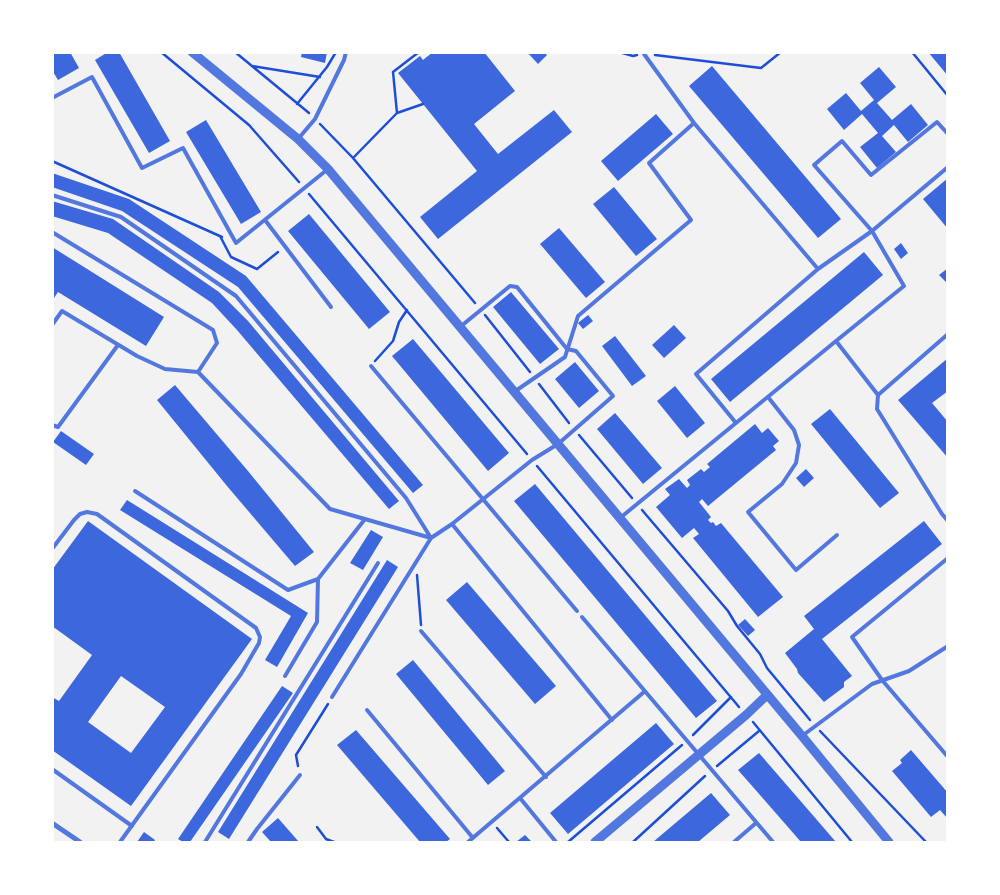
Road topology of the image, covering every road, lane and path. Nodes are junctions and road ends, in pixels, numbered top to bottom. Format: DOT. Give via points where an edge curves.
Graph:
graph roads {
  1 [pos="161,52"];
  2 [pos="192,52"];
  3 [pos="336,52"];
  4 [pos="346,52"];
  5 [pos="419,52"];
  6 [pos="619,52"];
  7 [pos="781,52"];
  8 [pos="912,52"];
  9 [pos="646,53"];
  10 [pos="633,56"];
  11 [pos="250,65"];
  12 [pos="320,77"];
  13 [pos="948,96"];
  14 [pos="52,98"];
  15 [pos="297,104"];
  16 [pos="423,104"];
  17 [pos="397,113"];
  18 [pos="694,123"];
  19 [pos="948,134"];
  20 [pos="298,139"];
  21 [pos="352,158"];
  22 [pos="52,161"];
  23 [pos="948,167"];
  24 [pos="328,169"];
  25 [pos="304,188"];
  26 [pos="52,195"];
  27 [pos="265,220"];
  28 [pos="872,231"];
  29 [pos="52,232"];
  30 [pos="219,235"];
  31 [pos="236,243"];
  32 [pos="285,246"];
  33 [pos="818,269"];
  34 [pos="331,307"];
  35 [pos="407,310"];
  36 [pos="52,325"];
  37 [pos="460,327"];
  38 [pos="948,334"];
  39 [pos="836,341"];
  40 [pos="118,344"];
  41 [pos="568,349"];
  42 [pos="371,366"];
  43 [pos="198,372"];
  44 [pos="514,392"];
  45 [pos="878,395"];
  46 [pos="768,397"];
  47 [pos="736,423"];
  48 [pos="52,425"];
  49 [pos="558,444"];
  50 [pos="532,460"];
  51 [pos="135,491"];
  52 [pos="483,498"];
  53 [pos="948,510"];
  54 [pos="942,514"];
  55 [pos="620,518"];
  56 [pos="366,519"];
  57 [pos="948,521"];
  58 [pos="452,524"];
  59 [pos="838,535"];
  60 [pos="431,538"];
  61 [pos="52,549"];
  62 [pos="948,558"];
  63 [pos="416,562"];
  64 [pos="378,563"];
  65 [pos="318,579"];
  66 [pos="577,611"];
  67 [pos="582,617"];
  68 [pos="421,631"];
  69 [pos="948,646"];
  70 [pos="286,676"];
  71 [pos="882,680"];
  72 [pos="644,692"];
  73 [pos="767,695"];
  74 [pos="332,697"];
  75 [pos="731,697"];
  76 [pos="367,710"];
  77 [pos="746,715"];
  78 [pos="612,720"];
  79 [pos="815,726"];
  80 [pos="760,731"];
  81 [pos="802,736"];
  82 [pos="687,741"];
  83 [pos="698,754"];
  84 [pos="948,757"];
  85 [pos="52,769"];
  86 [pos="712,770"];
  87 [pos="300,775"];
  88 [pos="546,777"];
  89 [pos="520,798"];
  90 [pos="492,822"];
  91 [pos="756,822"];
  92 [pos="52,823"];
  93 [pos="132,826"];
  94 [pos="317,827"];
  95 [pos="473,838"];
  96 [pos="80,842"];
  97 [pos="120,842"];
  98 [pos="205,842"];
  99 [pos="248,842"];
  100 [pos="334,842"];
  101 [pos="468,842"];
  102 [pos="509,842"];
  103 [pos="556,842"];
  104 [pos="568,842"];
  105 [pos="595,842"];
  106 [pos="633,842"];
  107 [pos="734,842"];
  108 [pos="773,842"];
  109 [pos="852,842"];
  110 [pos="889,842"];
  111 [pos="926,842"];
  1 -- 25 [label="path" via="249,125"];
  2 -- 20 [label="street"];
  3 -- 12 [label="path"];
  4 -- 20 [label="lane" via="315,119"];
  5 -- 17 [label="path" via="392,72"];
  6 -- 10 [label="path"];
  7 -- 9 [label="path" via="761,68"];
  8 -- 13 [label="path"];
  9 -- 18 [label="lane"];
  11 -- 12 [label="path"];
  12 -- 15 [label="path"];
  14 -- 31 [label="lane" via="92,77 142,168 183,148"];
  16 -- 17 [label="path"];
  17 -- 21 [label="path"];
  18 -- 33 [label="lane"];
  18 -- 41 [label="lane" via="649,163 691,220 578,316"];
  19 -- 28 [label="lane" via="937,122 871,175 842,141 814,165"];
  20 -- 24 [label="street"];
  22 -- 30 [label="path"];
  23 -- 28 [label="lane"];
  24 -- 25 [label="lane"];
  24 -- 37 [label="street"];
  25 -- 27 [label="lane"];
  25 -- 35 [label="path"];
  26 -- 60 [label="lane" via="120,217 236,296 406,498"];
  27 -- 31 [label="lane"];
  27 -- 32 [label="lane"];
  28 -- 33 [label="lane"];
  28 -- 39 [label="lane" via="904,286"];
  29 -- 43 [label="lane" via="213,330 217,343"];
  30 -- 31 [label="path"];
  30 -- 32 [label="path" via="231,257 257,269"];
  32 -- 34 [label="lane"];
  33 -- 47 [label="lane" via="696,374"];
  35 -- 42 [label="path" via="393,341"];
  35 -- 50 [label="path"];
  36 -- 40 [label="lane" via="62,311"];
  37 -- 41 [label="lane" via="510,286 517,287"];
  37 -- 44 [label="street"];
  38 -- 45 [label="lane"];
  39 -- 45 [label="lane"];
  39 -- 46 [label="lane"];
  40 -- 43 [label="lane" via="165,369"];
  40 -- 48 [label="lane" via="58,427"];
  41 -- 44 [label="lane" via="565,357"];
  41 -- 49 [label="lane" via="576,350 613,396"];
  42 -- 52 [label="lane"];
  43 -- 56 [label="lane" via="330,509"];
  44 -- 49 [label="street"];
  45 -- 54 [label="lane" via="876,409"];
  46 -- 47 [label="lane"];
  46 -- 59 [label="lane" via="794,430 799,445 796,463 782,484 748,512 796,570"];
  47 -- 55 [label="lane"];
  49 -- 50 [label="lane"];
  49 -- 55 [label="street"];
  50 -- 52 [label="lane"];
  50 -- 75 [label="path"];
  51 -- 65 [label="lane" via="288,590"];
  52 -- 58 [label="lane"];
  52 -- 66 [label="lane"];
  53 -- 54 [label="lane"];
  54 -- 57 [label="lane"];
  55 -- 73 [label="street"];
  56 -- 60 [label="lane"];
  56 -- 65 [label="lane"];
  58 -- 60 [label="lane"];
  58 -- 78 [label="lane"];
  60 -- 63 [label="lane"];
  61 -- 93 [label="lane" via="80,514 97,514 256,628 260,637 245,669"];
  62 -- 71 [label="lane" via="852,637"];
  63 -- 68 [label="path"];
  63 -- 74 [label="lane"];
  64 -- 98 [label="lane"];
  65 -- 70 [label="lane" via="317,622"];
  67 -- 72 [label="lane"];
  68 -- 88 [label="lane"];
  69 -- 71 [label="lane" via="909,671"];
  71 -- 79 [label="lane"];
  71 -- 84 [label="lane"];
  72 -- 78 [label="lane"];
  72 -- 82 [label="lane"];
  73 -- 77 [label="street"];
  73 -- 81 [label="street"];
  74 -- 87 [label="path" via="296,755"];
  75 -- 77 [label="path"];
  75 -- 82 [label="path"];
  76 -- 95 [label="lane"];
  77 -- 80 [label="path"];
  77 -- 83 [label="street"];
  78 -- 88 [label="lane"];
  79 -- 81 [label="lane"];
  79 -- 111 [label="path"];
  80 -- 86 [label="path"];
  80 -- 109 [label="path"];
  81 -- 110 [label="street"];
  82 -- 83 [label="lane"];
  82 -- 104 [label="path"];
  83 -- 86 [label="lane"];
  83 -- 105 [label="street"];
  85 -- 93 [label="lane"];
  86 -- 91 [label="lane"];
  86 -- 106 [label="path"];
  87 -- 99 [label="lane"];
  88 -- 89 [label="lane"];
  89 -- 90 [label="lane"];
  89 -- 103 [label="lane"];
  90 -- 95 [label="lane"];
  90 -- 102 [label="path"];
  91 -- 107 [label="lane"];
  91 -- 108 [label="lane"];
  92 -- 96 [label="street"];
  93 -- 97 [label="lane"];
  94 -- 100 [label="path" via="326,839"];
  95 -- 101 [label="lane"];
}
